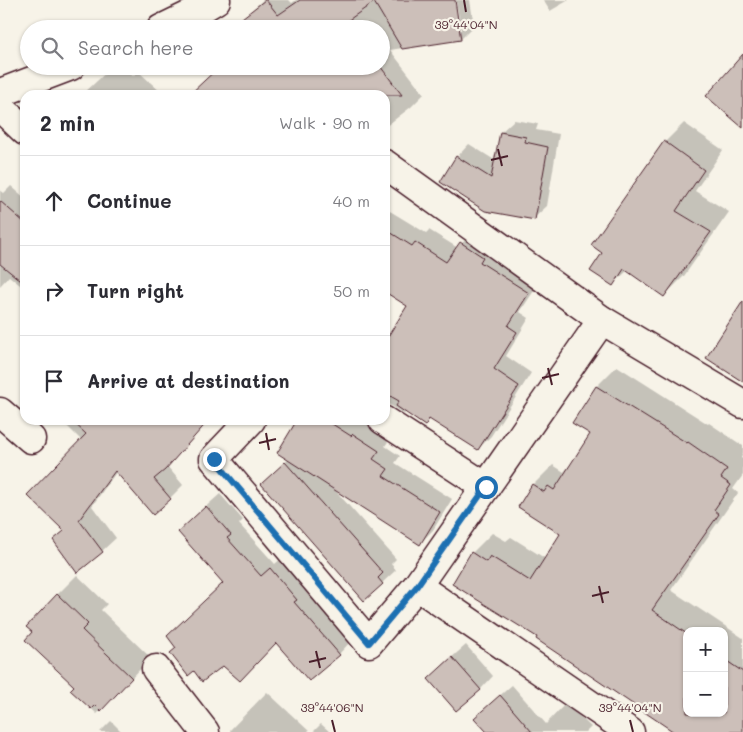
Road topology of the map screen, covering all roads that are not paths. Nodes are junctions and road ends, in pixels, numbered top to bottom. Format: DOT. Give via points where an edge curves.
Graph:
graph roads {
  1 [pos="216,0"];
  2 [pos="180,20"];
  3 [pos="48,75"];
  4 [pos="0,94"];
  5 [pos="0,107"];
  6 [pos="20,126"];
  7 [pos="390,168"];
  8 [pos="602,320"];
  9 [pos="743,404"];
  10 [pos="0,412"];
  11 [pos="246,425"];
  12 [pos="390,425"];
  13 [pos="31,439"];
  14 [pos="486,487"];
  15 [pos="417,586"];
  16 [pos="156,669"];
  17 [pos="205,732"];
  18 [pos="630,732"];
  1 -- 2 [label="street"];
  3 -- 4 [label="street"];
  5 -- 6 [label="street"];
  7 -- 8 [label="street"];
  8 -- 9 [label="street"];
  8 -- 14 [label="street"];
  10 -- 13 [label="street"];
  11 -- 15 [label="street" via="214,459 369,643"];
  12 -- 14 [label="street"];
  14 -- 15 [label="street"];
  15 -- 18 [label="street"];
  16 -- 17 [label="street"];
}
